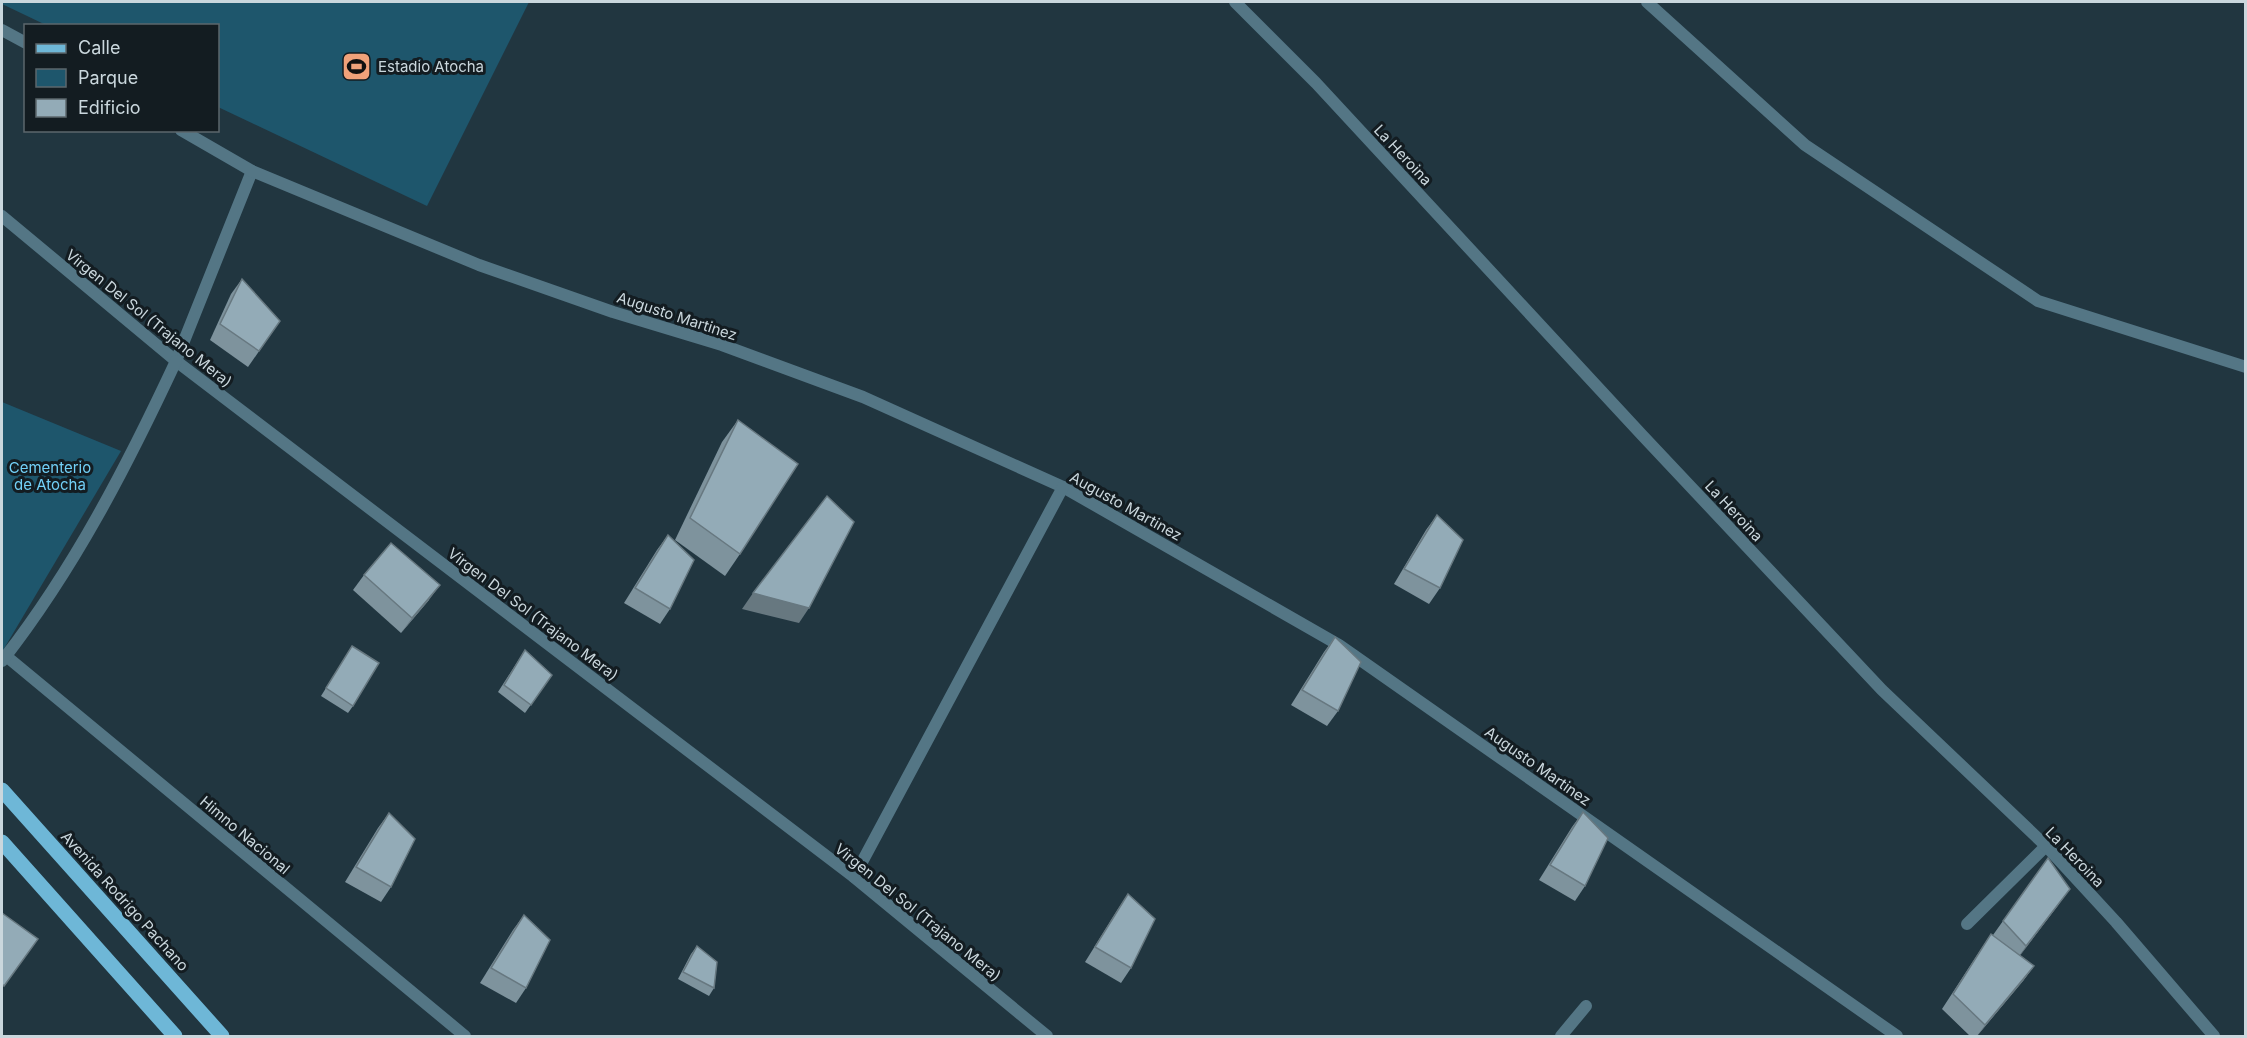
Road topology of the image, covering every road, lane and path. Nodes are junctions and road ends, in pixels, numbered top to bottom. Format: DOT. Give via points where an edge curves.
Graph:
graph roads {
  1 [pos="1235,2"];
  2 [pos="1647,2"];
  3 [pos="2,30"];
  4 [pos="24,42"];
  5 [pos="184,132"];
  6 [pos="252,171"];
  7 [pos="2,216"];
  8 [pos="176,361"];
  9 [pos="2246,367"];
  10 [pos="1063,488"];
  11 [pos="4,659"];
  12 [pos="2,790"];
  13 [pos="2,842"];
  14 [pos="2046,846"];
  15 [pos="854,877"];
  16 [pos="1967,924"];
  17 [pos="1586,1006"];
  18 [pos="175,1036"];
  19 [pos="222,1036"];
  20 [pos="465,1036"];
  21 [pos="1047,1036"];
  22 [pos="1561,1036"];
  23 [pos="1897,1036"];
  24 [pos="2214,1036"];
  1 -- 14 [label="street, La Heroina" via="1316,83 1882,690"];
  2 -- 9 [label="street" via="1805,145 2038,301"];
  3 -- 4 [label="street"];
  5 -- 6 [label="street, Augusto Martinez"];
  6 -- 8 [label="street"];
  6 -- 10 [label="street, Augusto Martinez" via="479,265 722,345 863,397"];
  7 -- 8 [label="street, Virgen Del Sol (Trajano Mera)"];
  8 -- 11 [label="street" via="99,514"];
  8 -- 15 [label="street, Virgen Del Sol (Trajano Mera)"];
  10 -- 15 [label="street"];
  10 -- 23 [label="street, Augusto Martinez" via="1339,645"];
  11 -- 20 [label="street, Himno Nacional"];
  12 -- 19 [label="main road, Avenida Rodrigo Pachano"];
  13 -- 18 [label="main road"];
  14 -- 16 [label="street"];
  14 -- 24 [label="street, La Heroina"];
  15 -- 21 [label="street, Virgen Del Sol (Trajano Mera)"];
  17 -- 22 [label="street"];
}
